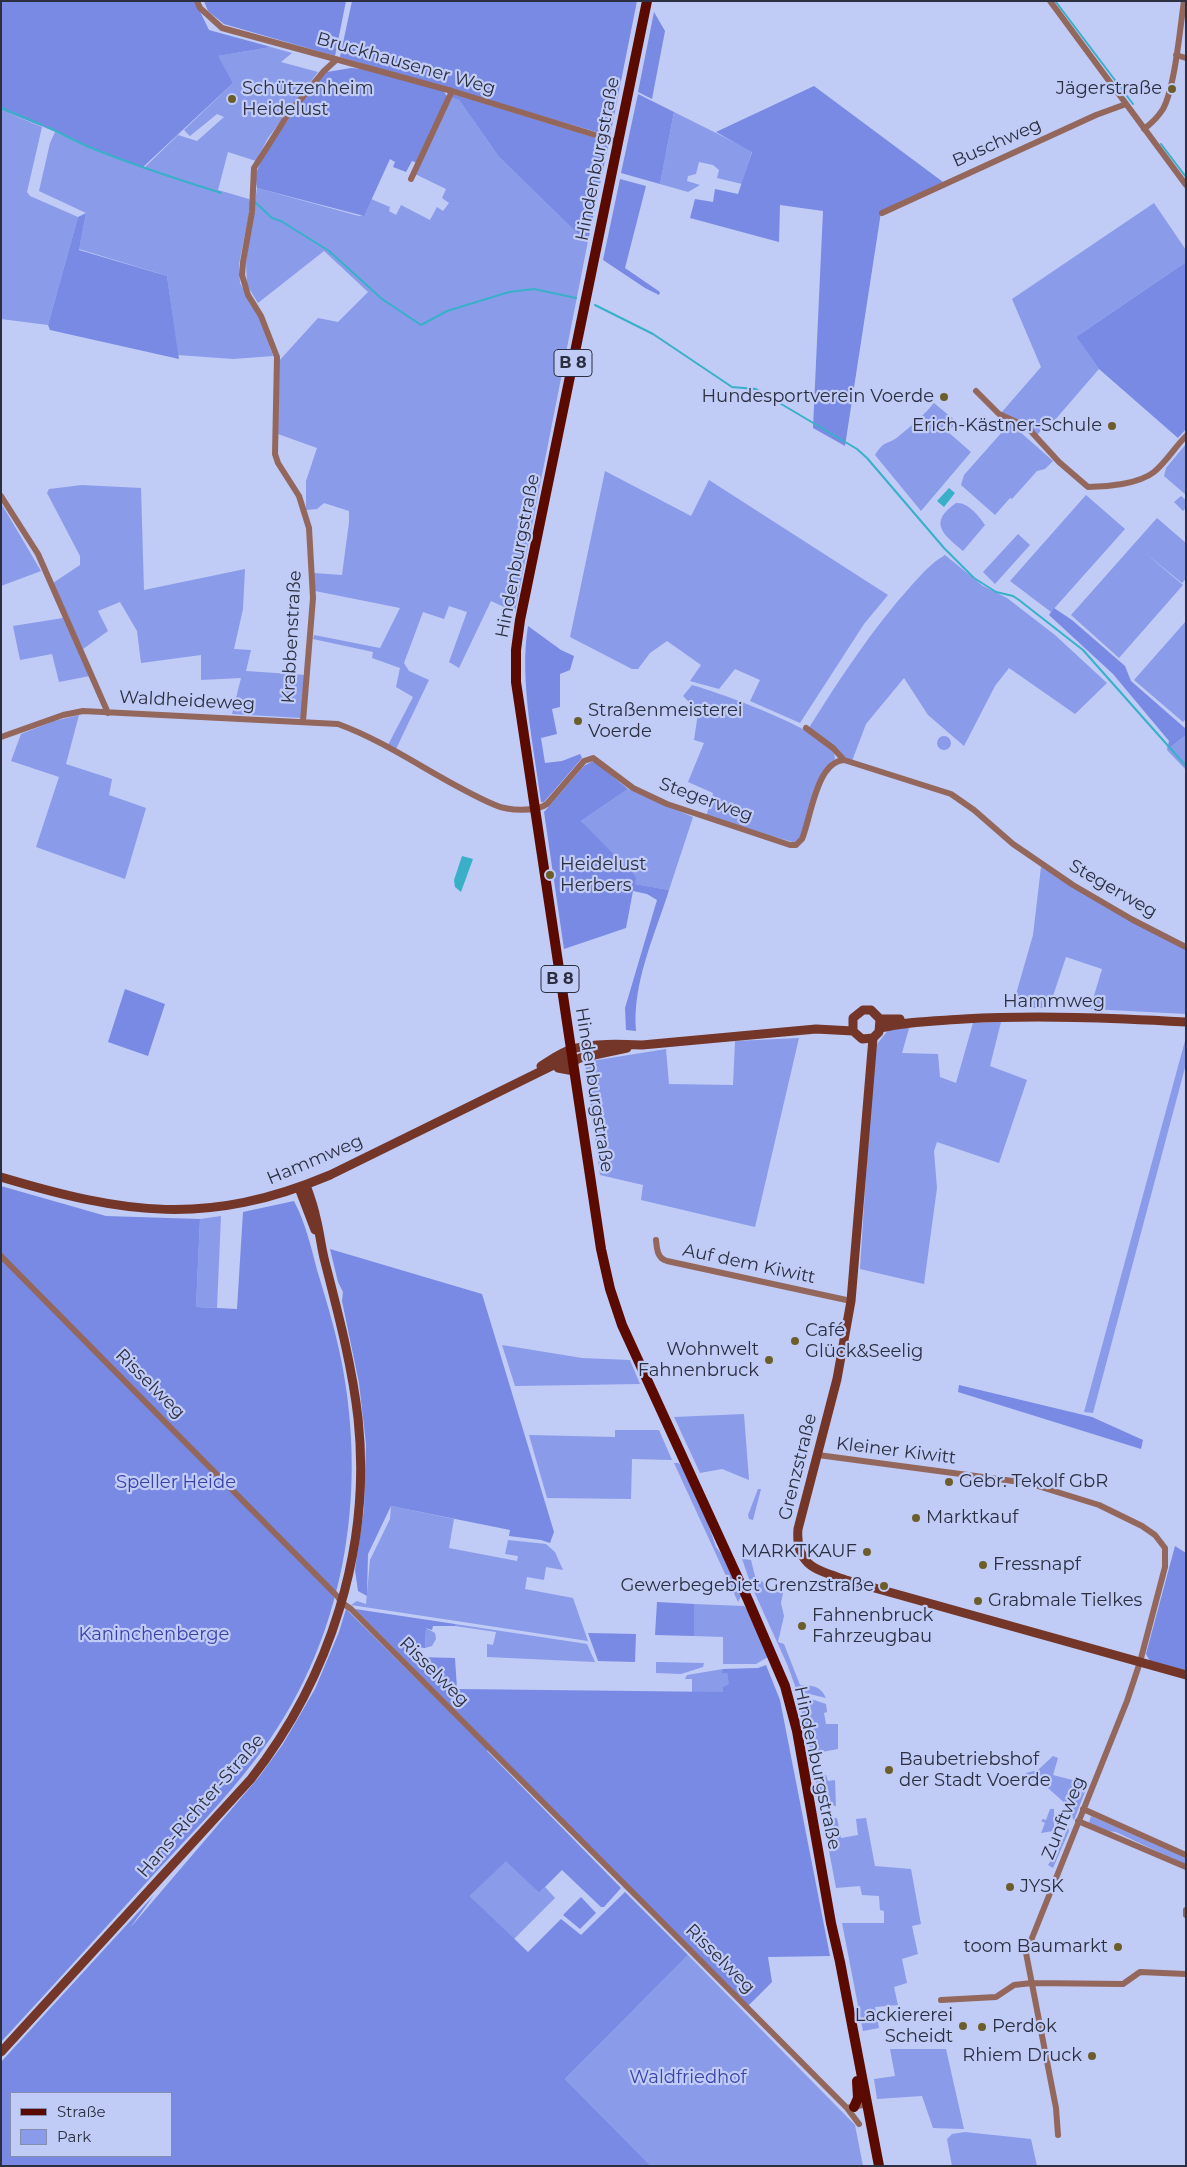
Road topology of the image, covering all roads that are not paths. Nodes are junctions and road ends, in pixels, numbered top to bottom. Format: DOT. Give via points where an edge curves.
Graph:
graph roads {
  1 [pos="197,1"];
  2 [pos="647,1"];
  3 [pos="1050,1"];
  4 [pos="1184,1"];
  5 [pos="1176,55"];
  6 [pos="1186,58"];
  7 [pos="336,60"];
  8 [pos="452,91"];
  9 [pos="1126,104"];
  10 [pos="1144,129"];
  11 [pos="618,142"];
  12 [pos="411,178"];
  13 [pos="1186,185"];
  14 [pos="882,213"];
  15 [pos="976,391"];
  16 [pos="1186,436"];
  17 [pos="1,496"];
  18 [pos="108,713"];
  19 [pos="303,721"];
  20 [pos="806,728"];
  21 [pos="1,737"];
  22 [pos="844,760"];
  23 [pos="534,810"];
  24 [pos="1186,947"];
  25 [pos="1186,1022"];
  26 [pos="881,1023"];
  27 [pos="852,1027"];
  28 [pos="873,1038"];
  29 [pos="862,1039"];
  30 [pos="572,1058"];
  31 [pos="869,1073"];
  32 [pos="511,1085"];
  33 [pos="1,1176"];
  34 [pos="303,1187"];
  35 [pos="656,1240"];
  36 [pos="1,1256"];
  37 [pos="851,1301"];
  38 [pos="818,1455"];
  39 [pos="341,1602"];
  40 [pos="1140,1662"];
  41 [pos="1186,1675"];
  42 [pos="1083,1808"];
  43 [pos="1078,1821"];
  44 [pos="1186,1855"];
  45 [pos="1186,1867"];
  46 [pos="1186,1910"];
  47 [pos="1186,1915"];
  48 [pos="1186,1974"];
  49 [pos="1032,1983"];
  50 [pos="941,2000"];
  51 [pos="853,2035"];
  52 [pos="1,2052"];
  53 [pos="868,2104"];
  54 [pos="850,2107"];
  55 [pos="859,2124"];
  56 [pos="1058,2135"];
  57 [pos="879,2166"];
  1 -- 7 [label="street, Bruckhausener Weg" via="200,8 222,28"];
  2 -- 11 [label="main road, Hindenburgstraße / B 8"];
  3 -- 9 [label="street"];
  4 -- 5 [label="street"];
  5 -- 6 [label="street"];
  5 -- 10 [label="street" via="1164,108"];
  7 -- 8 [label="street, Bruckhausener Weg"];
  7 -- 19 [label="street, Krabbenstraße" via="287,116 254,168 252,212 243,262 244,286 261,316 277,357 275,454 299,496 309,528 313,598"];
  8 -- 11 [label="street, Bruckhausener Weg"];
  8 -- 12 [label="street"];
  9 -- 10 [label="street"];
  9 -- 14 [label="street, Buschweg"];
  10 -- 13 [label="street"];
  11 -- 23 [label="main road, Hindenburgstraße / B 8" via="517,635 516,682"];
  15 -- 16 [label="street" via="999,414 1027,426 1059,462 1088,487 1123,483 1152,473"];
  17 -- 18 [label="street" via="38,554"];
  18 -- 19 [label="street, Waldheideweg"];
  18 -- 21 [label="street, Waldheideweg" via="83,711 62,715"];
  19 -- 23 [label="street, Waldheideweg" via="354,729 497,806"];
  20 -- 22 [label="street, Stegerweg"];
  22 -- 23 [label="street, Stegerweg" via="830,766 821,779 804,835 796,845 784,844 666,804 633,788 593,758 584,761 547,804"];
  22 -- 24 [label="street, Stegerweg" via="963,800 1013,844 1073,885"];
  23 -- 30 [label="main road, Hindenburgstraße / B 8"];
  25 -- 26 [label="main road, Hammweg" via="990,1018"];
  26 -- 27 [label="main road, Hammweg" via="871,1010 863,1010 855,1014"];
  26 -- 28 [label="main road"];
  27 -- 29 [label="main road"];
  27 -- 30 [label="main road, Hammweg" via="641,1045"];
  28 -- 29 [label="main road"];
  28 -- 31 [label="main road, Grenzstraße"];
  29 -- 31 [label="main road, Grenzstraße"];
  30 -- 32 [label="main road, Hammweg"];
  30 -- 32 [label="main road, Hammweg" via="558,1068"];
  30 -- 51 [label="main road, Hindenburgstraße / B 8" via="600,1249 616,1308 785,1686 797,1731"];
  31 -- 37 [label="main road, Grenzstraße"];
  32 -- 34 [label="main road, Hammweg"];
  33 -- 34 [label="main road, Hammweg" via="100,1203 166,1210 230,1206"];
  34 -- 39 [label="main road, Hans-Richter-Straße" via="350,1371 360,1440 358,1512"];
  35 -- 37 [label="street, Auf dem Kiwitt" via="658,1254 667,1262"];
  36 -- 39 [label="street, Risselweg"];
  37 -- 38 [label="main road, Grenzstraße" via="837,1379"];
  38 -- 40 [label="main road, Grenzstraße" via="798,1529 799,1548 807,1564 816,1570"];
  38 -- 40 [label="street, Kleiner Kiwitt" via="1028,1484 1098,1505 1142,1526 1161,1541 1166,1556"];
  39 -- 52 [label="main road, Hans-Richter-Straße" via="314,1679 262,1765"];
  39 -- 54 [label="street, Risselweg"];
  40 -- 41 [label="main road, Grenzstraße"];
  40 -- 42 [label="street, Zunftweg" via="1113,1740"];
  42 -- 43 [label="street, Zunftweg"];
  42 -- 44 [label="street"];
  43 -- 45 [label="street"];
  43 -- 49 [label="street, Zunftweg" via="1028,1945 1026,1953"];
  46 -- 47 [label="street"];
  48 -- 49 [label="street" via="1140,1972 1123,1984"];
  49 -- 50 [label="street" via="1014,1985 996,1997"];
  49 -- 56 [label="street, Zunftweg" via="1056,2108"];
  51 -- 53 [label="main road, Hindenburgstraße / B 8"];
  51 -- 54 [label="main road, Hindenburgstraße / B 8" via="852,2051 859,2091 858,2098"];
  53 -- 54 [label="street"];
  53 -- 57 [label="main road, Hindenburgstraße / B 8"];
  54 -- 55 [label="street, Risselweg"];
}
